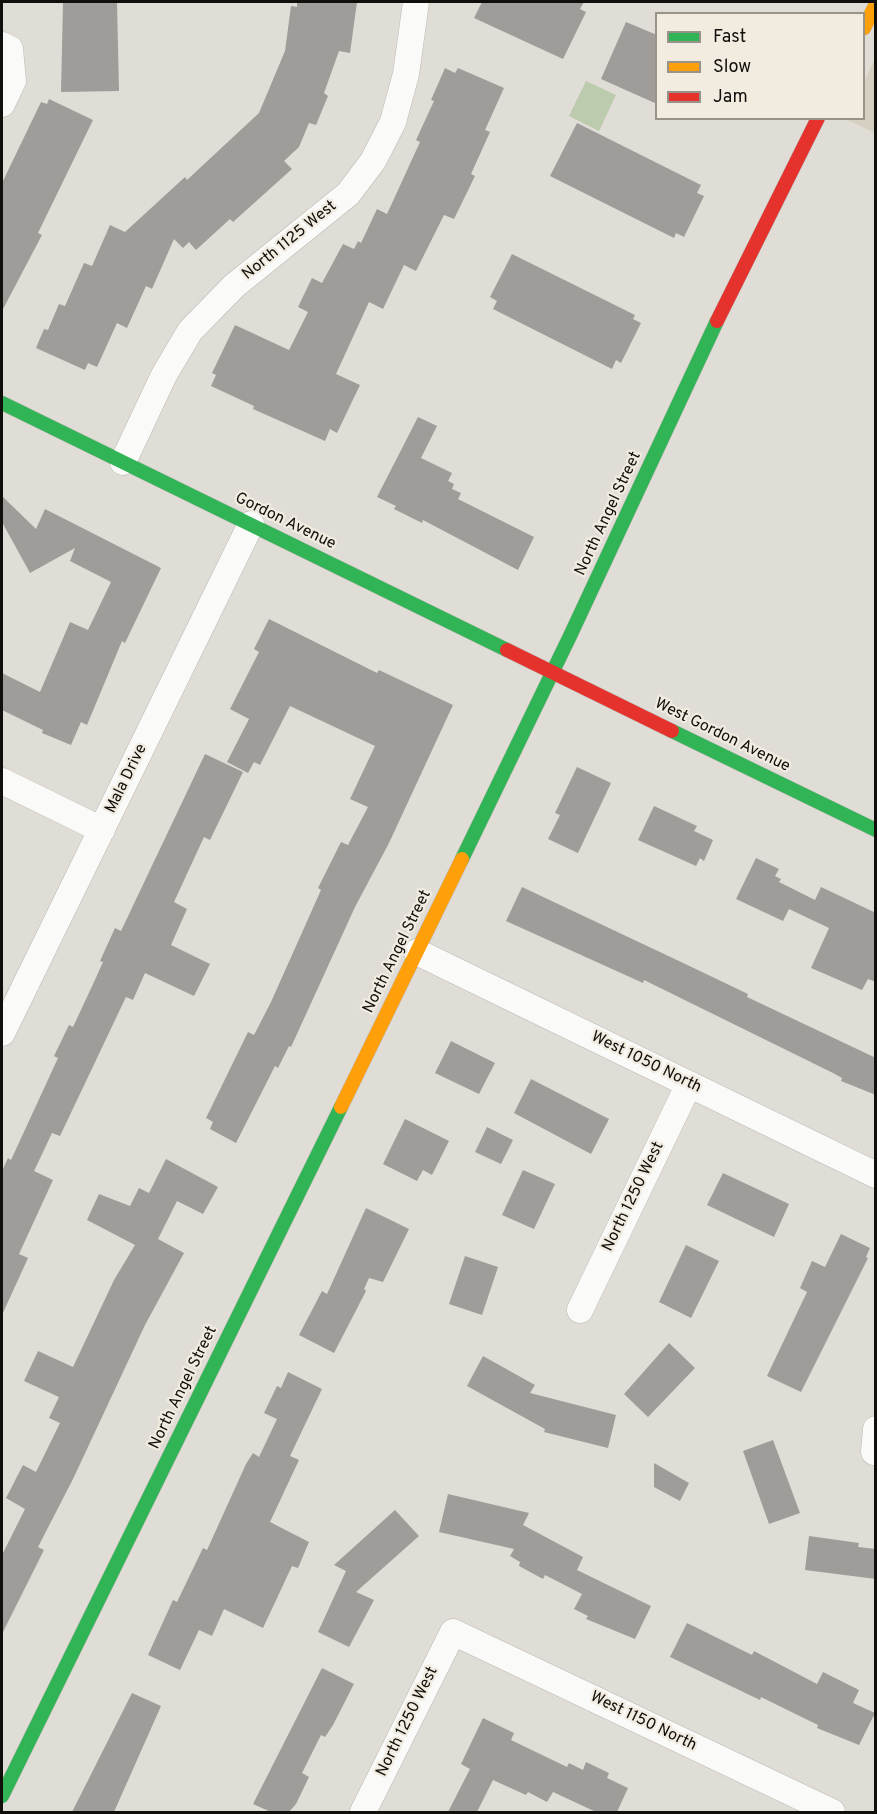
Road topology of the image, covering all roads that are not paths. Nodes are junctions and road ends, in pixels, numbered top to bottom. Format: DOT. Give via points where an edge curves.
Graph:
graph roads {
  1 [pos="416,2"];
  2 [pos="876,4"];
  3 [pos="865,26"];
  4 [pos="6,47"];
  5 [pos="2,104"];
  6 [pos="817,120"];
  7 [pos="2,403"];
  8 [pos="123,462"];
  9 [pos="251,524"];
  10 [pos="554,671"];
  11 [pos="2,781"];
  12 [pos="102,830"];
  13 [pos="876,830"];
  14 [pos="417,952"];
  15 [pos="2,1033"];
  16 [pos="689,1084"];
  17 [pos="876,1175"];
  18 [pos="580,1310"];
  19 [pos="453,1632"];
  20 [pos="2,1796"];
  21 [pos="363,1812"];
  22 [pos="828,1812"];
  1 -- 8 [label="street, North 1125 West" via="406,74 393,122 373,161 348,194 234,286 190,332 164,375"];
  2 -- 3 [label="street"];
  4 -- 5 [label="street" via="13,81"];
  6 -- 10 [label="street, North Angel Street" via="726,301"];
  7 -- 8 [label="street, Gordon Avenue"];
  8 -- 9 [label="street, Gordon Avenue"];
  9 -- 10 [label="street, Gordon Avenue"];
  9 -- 12 [label="street, Mala Drive"];
  10 -- 13 [label="street, West Gordon Avenue"];
  10 -- 14 [label="street, North Angel Street"];
  11 -- 12 [label="street"];
  12 -- 15 [label="street, Mala Drive"];
  14 -- 16 [label="street, West 1050 North"];
  14 -- 20 [label="street, North Angel Street"];
  16 -- 17 [label="street, West 1050 North"];
  16 -- 18 [label="street, North 1250 West"];
  19 -- 21 [label="street, North 1250 West"];
  19 -- 22 [label="street, West 1150 North"];
}
